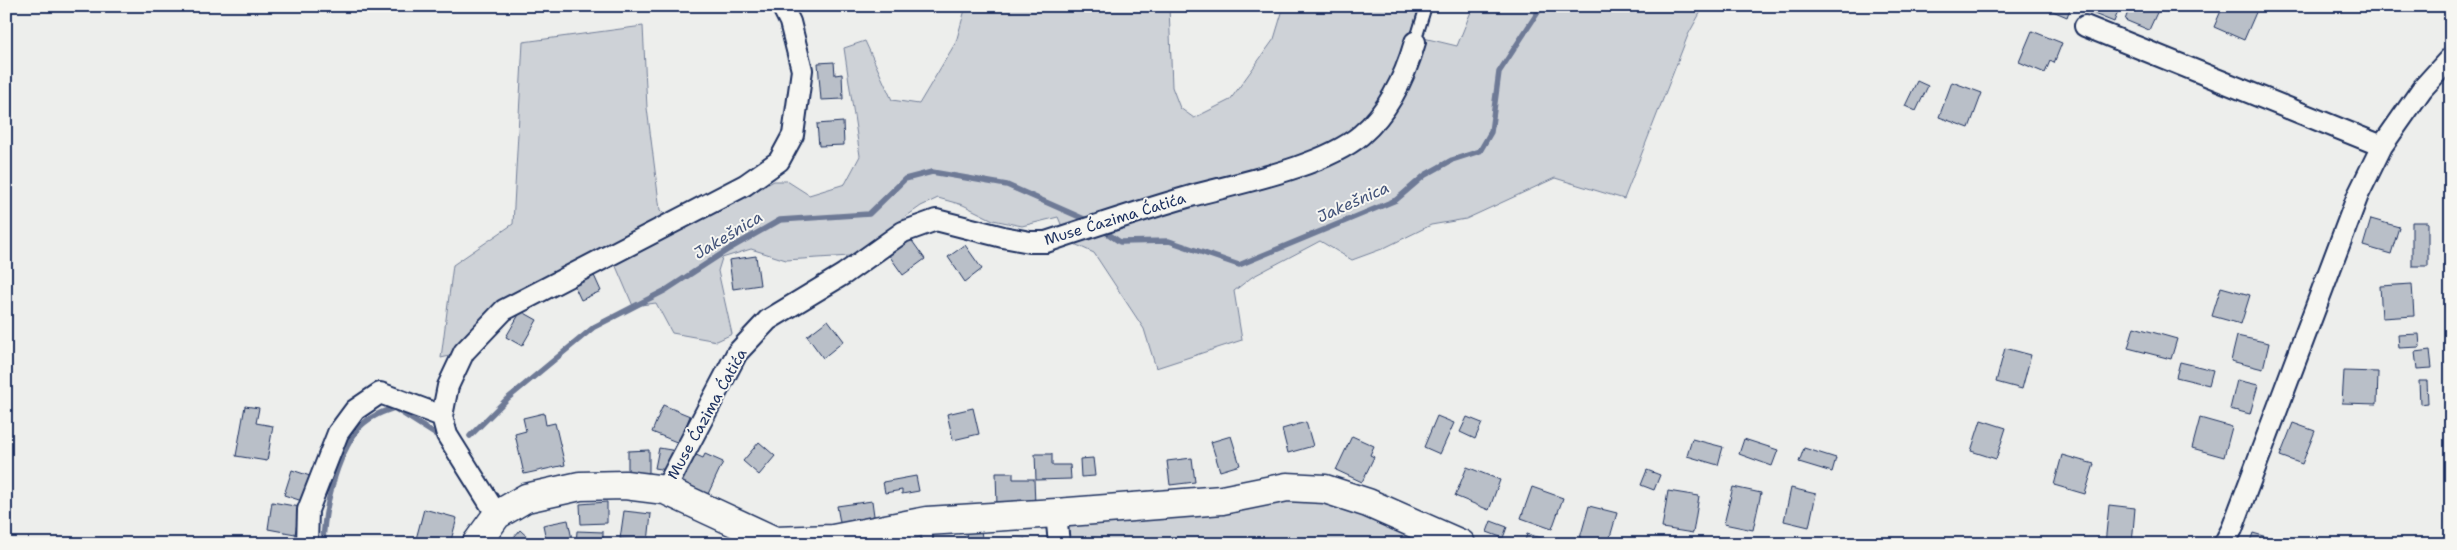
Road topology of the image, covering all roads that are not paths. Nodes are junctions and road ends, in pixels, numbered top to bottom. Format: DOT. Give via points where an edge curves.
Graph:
graph roads {
  1 [pos="782,6"];
  2 [pos="1426,6"];
  3 [pos="2085,26"];
  4 [pos="1415,42"];
  5 [pos="2451,57"];
  6 [pos="2382,146"];
  7 [pos="442,416"];
  8 [pos="665,490"];
  9 [pos="1056,514"];
  10 [pos="497,515"];
  11 [pos="927,532"];
  12 [pos="775,543"];
  13 [pos="308,544"];
  14 [pos="476,544"];
  15 [pos="1059,544"];
  16 [pos="1461,544"];
  17 [pos="2224,544"];
  1 -- 7 [label="street" via="790,22 802,70 793,135 779,161 745,186 504,310 464,352 448,386"];
  2 -- 4 [label="lane"];
  3 -- 6 [label="street"];
  4 -- 8 [label="street, Muse Ćazima Ćatića" via="1407,70 1385,109 1360,136 1324,158 1046,242 1002,238 936,220 903,232 844,274 768,320 738,353"];
  5 -- 6 [label="street" via="2422,88"];
  6 -- 17 [label="street" via="2358,196"];
  7 -- 10 [label="street" via="447,434"];
  7 -- 13 [label="street" via="380,393 356,410 338,433 324,465 308,510"];
  8 -- 10 [label="street, Muse Ćazima Ćatića" via="625,485 580,486 526,498"];
  8 -- 12 [label="street, Muse Ćazima Ćatića"];
  9 -- 11 [label="street, Muse Ćazima Ćatića"];
  9 -- 15 [label="street"];
  9 -- 16 [label="street, Muse Ćazima Ćatića" via="1222,500 1287,487 1325,489 1368,503"];
  10 -- 14 [label="street, Muse Ćazima Ćatića"];
  11 -- 12 [label="street, Muse Ćazima Ćatića"];
}
